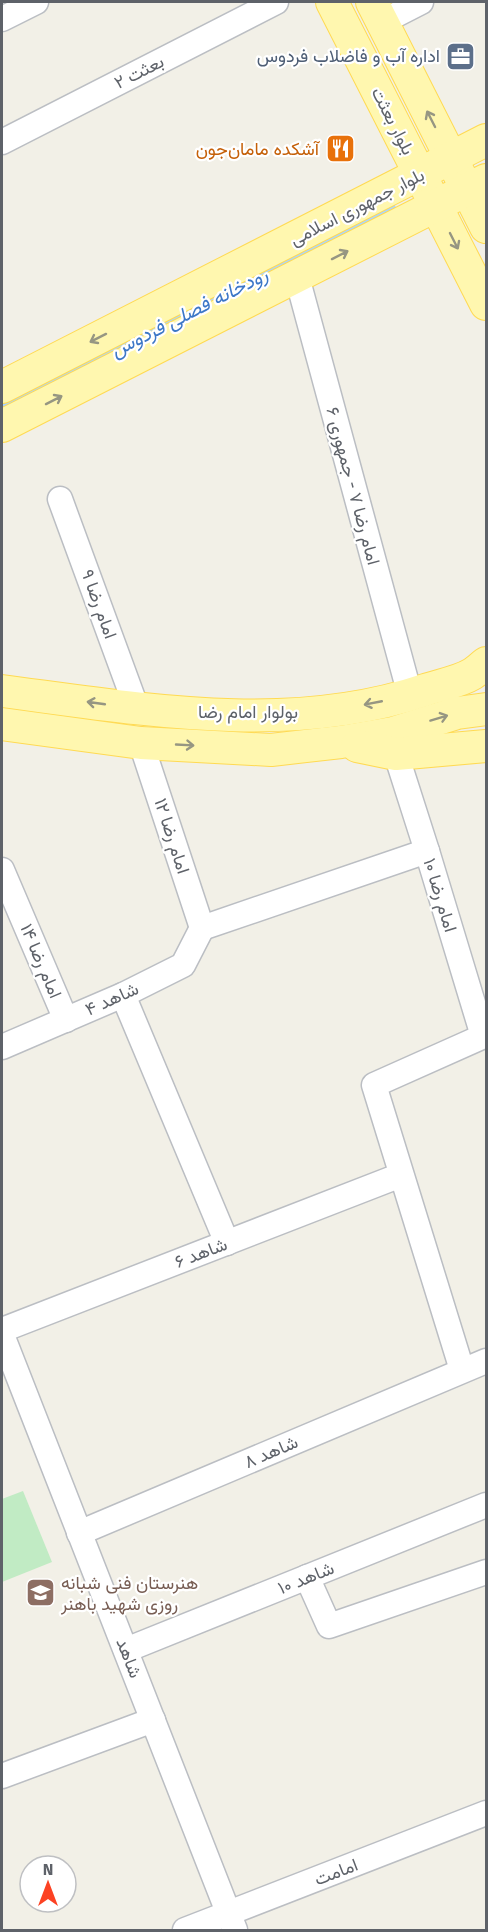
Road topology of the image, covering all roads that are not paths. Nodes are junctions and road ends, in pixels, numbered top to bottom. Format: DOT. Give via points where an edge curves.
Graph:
graph roads {
  1 [pos="36,2"];
  2 [pos="276,2"];
  3 [pos="332,2"];
  4 [pos="421,2"];
  5 [pos="377,12"];
  6 [pos="2,19"];
  7 [pos="486,140"];
  8 [pos="2,142"];
  9 [pos="451,159"];
  10 [pos="420,175"];
  11 [pos="477,184"];
  12 [pos="436,206"];
  13 [pos="486,227"];
  14 [pos="297,277"];
  15 [pos="486,304"];
  16 [pos="2,387"];
  17 [pos="2,426"];
  18 [pos="60,499"];
  19 [pos="486,663"];
  20 [pos="2,691"];
  21 [pos="410,695"];
  22 [pos="137,709"];
  23 [pos="486,709"];
  24 [pos="2,724"];
  25 [pos="341,742"];
  26 [pos="141,743"];
  27 [pos="486,746"];
  28 [pos="396,754"];
  29 [pos="427,851"];
  30 [pos="2,870"];
  31 [pos="202,928"];
  32 [pos="123,995"];
  33 [pos="66,1020"];
  34 [pos="485,1036"];
  35 [pos="2,1047"];
  36 [pos="400,1175"];
  37 [pos="227,1243"];
  38 [pos="2,1330"];
  39 [pos="2,1335"];
  40 [pos="486,1361"];
  41 [pos="462,1370"];
  42 [pos="486,1505"];
  43 [pos="80,1533"];
  44 [pos="486,1572"];
  45 [pos="307,1577"];
  46 [pos="126,1650"];
  47 [pos="153,1720"];
  48 [pos="2,1776"];
  49 [pos="486,1813"];
  50 [pos="232,1922"];
  51 [pos="185,1930"];
  1 -- 6 [label="street"];
  2 -- 8 [label="street, بعثت ۲"];
  3 -- 10 [label="main road, بلوار بعثت"];
  4 -- 5 [label="street"];
  9 -- 5 [label="main road, بلوار بعثت, one-way"];
  7 -- 9 [label="main road, بلوار جمهوری اسلامی"];
  9 -- 10 [label="main road, بلوار جمهوری اسلامی"];
  9 -- 11 [label="main road, بلوار بعثت"];
  10 -- 12 [label="main road, بلوار بعثت"];
  10 -- 16 [label="main road, بلوار جمهوری اسلامی, one-way"];
  11 -- 12 [label="main road, بلوار جمهوری اسلامی"];
  11 -- 13 [label="main road, بلوار بعثت"];
  14 -- 12 [label="main road, بلوار جمهوری اسلامی, one-way"];
  12 -- 15 [label="main road, بلوار بعثت, one-way"];
  17 -- 14 [label="main road, بلوار جمهوری اسلامی, one-way"];
  14 -- 21 [label="street, امام رضا ۷ - جمهوری ۶"];
  18 -- 22 [label="street, امام رضا ۹"];
  19 -- 21 [label="main road, بولوار امام رضا" via="472,674"];
  22 -- 20 [label="main road, بولوار امام رضا, one-way"];
  21 -- 22 [label="main road, بولوار امام رضا, one-way" via="326,711 256,716"];
  25 -- 23 [label="main road, بولوار امام رضا, one-way"];
  24 -- 26 [label="main road, بولوار امام رضا"];
  26 -- 25 [label="main road, بولوار امام رضا, one-way" via="271,750"];
  25 -- 28 [label="main road"];
  26 -- 31 [label="street, امام رضا ۱۲"];
  27 -- 28 [label="main road"];
  28 -- 29 [label="street, امام رضا ۱۰"];
  29 -- 31 [label="street"];
  29 -- 34 [label="street, امام رضا ۱۰"];
  30 -- 33 [label="street, امام رضا ۱۴"];
  31 -- 32 [label="street, شاهد ۴" via="183,966"];
  32 -- 33 [label="street, شاهد ۴"];
  32 -- 37 [label="street"];
  33 -- 35 [label="street, شاهد ۴"];
  34 -- 36 [label="street" via="374,1085"];
  36 -- 37 [label="street, شاهد ۶"];
  36 -- 41 [label="street"];
  37 -- 38 [label="street, شاهد ۶"];
  39 -- 43 [label="street, شاهد"];
  40 -- 41 [label="street, شاهد ۸"];
  41 -- 43 [label="street, شاهد ۸"];
  42 -- 45 [label="street, شاهد ۱۰"];
  43 -- 46 [label="street, شاهد"];
  44 -- 45 [label="street" via="329,1626"];
  45 -- 46 [label="street, شاهد ۱۰"];
  46 -- 47 [label="street, شاهد"];
  47 -- 48 [label="street"];
  47 -- 50 [label="street, شاهد"];
  49 -- 50 [label="street, امامت"];
  50 -- 51 [label="street, امامت"];
}
